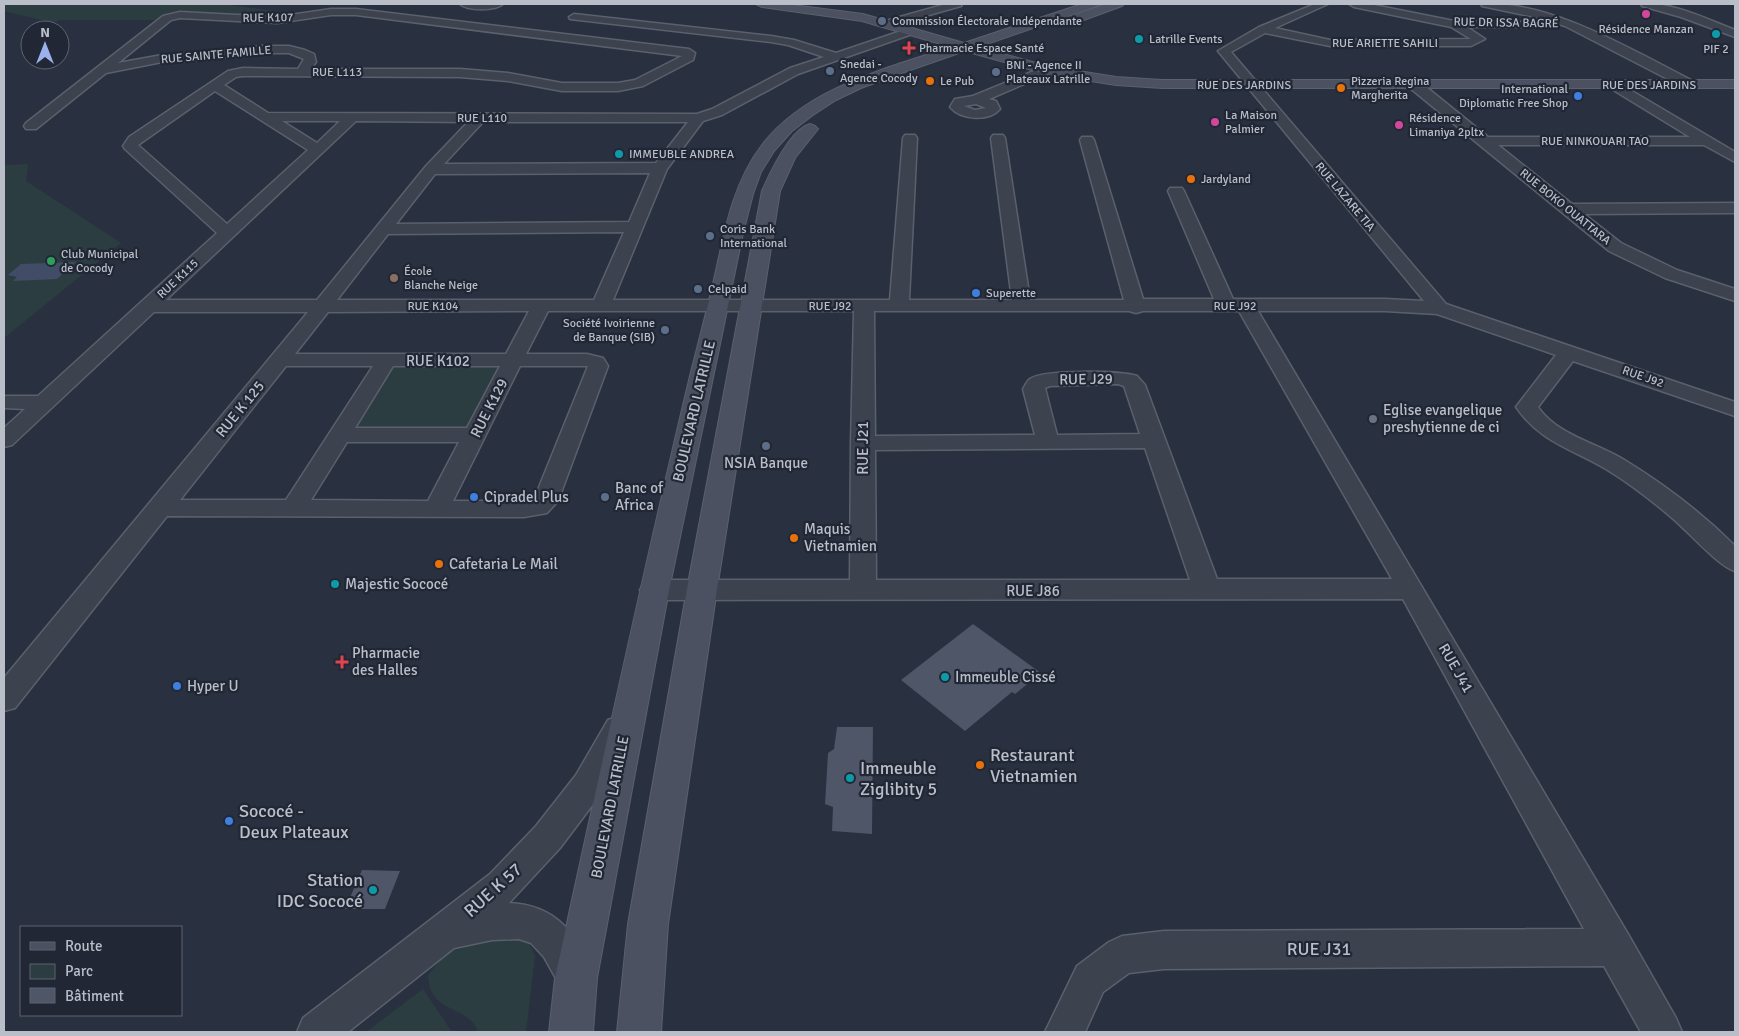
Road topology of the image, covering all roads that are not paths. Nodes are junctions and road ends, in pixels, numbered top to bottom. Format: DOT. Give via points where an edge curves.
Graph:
graph roads {
  1 [pos="465,4"];
  2 [pos="498,4"];
  3 [pos="762,4"];
  4 [pos="958,4"];
  5 [pos="1093,4"];
  6 [pos="1118,4"];
  7 [pos="1324,4"];
  8 [pos="1354,4"];
  9 [pos="1486,4"];
  10 [pos="1654,4"];
  11 [pos="595,7"];
  12 [pos="544,24"];
  13 [pos="886,24"];
  14 [pos="1454,24"];
  15 [pos="1569,24"];
  16 [pos="1263,29"];
  17 [pos="910,31"];
  18 [pos="526,32"];
  19 [pos="1735,34"];
  20 [pos="963,47"];
  21 [pos="980,52"];
  22 [pos="689,53"];
  23 [pos="834,56"];
  24 [pos="103,69"];
  25 [pos="1046,70"];
  26 [pos="302,72"];
  27 [pos="1735,84"];
  28 [pos="1415,85"];
  29 [pos="1615,85"];
  30 [pos="1690,85"];
  31 [pos="216,86"];
  32 [pos="1251,86"];
  33 [pos="976,100"];
  34 [pos="266,117"];
  35 [pos="352,118"];
  36 [pos="478,118"];
  37 [pos="698,118"];
  38 [pos="31,126"];
  39 [pos="910,138"];
  40 [pos="998,138"];
  41 [pos="1087,140"];
  42 [pos="1707,140"];
  43 [pos="1483,141"];
  44 [pos="318,150"];
  45 [pos="1735,158"];
  46 [pos="431,168"];
  47 [pos="660,168"];
  48 [pos="1176,191"];
  49 [pos="1735,208"];
  50 [pos="1566,209"];
  51 [pos="633,227"];
  52 [pos="384,229"];
  53 [pos="227,233"];
  54 [pos="1735,295"];
  55 [pos="148,306"];
  56 [pos="322,306"];
  57 [pos="541,306"];
  58 [pos="601,306"];
  59 [pos="717,306"];
  60 [pos="752,306"];
  61 [pos="864,306"];
  62 [pos="899,306"];
  63 [pos="1022,306"];
  64 [pos="1236,306"];
  65 [pos="1136,307"];
  66 [pos="1439,308"];
  67 [pos="1569,352"];
  68 [pos="280,360"];
  69 [pos="387,360"];
  70 [pos="512,361"];
  71 [pos="4,402"];
  72 [pos="44,403"];
  73 [pos="1735,409"];
  74 [pos="340,435"];
  75 [pos="475,435"];
  76 [pos="4,440"];
  77 [pos="1152,441"];
  78 [pos="1048,442"];
  79 [pos="862,443"];
  80 [pos="294,507"];
  81 [pos="159,508"];
  82 [pos="436,509"];
  83 [pos="1735,562"];
  84 [pos="702,589"];
  85 [pos="1411,589"];
  86 [pos="654,590"];
  87 [pos="1207,590"];
  88 [pos="863,591"];
  89 [pos="4,698"];
  90 [pos="629,711"];
  91 [pos="447,930"];
  92 [pos="1615,947"];
  93 [pos="576,978"];
  94 [pos="317,1032"];
  95 [pos="571,1032"];
  96 [pos="639,1032"];
  97 [pos="1065,1032"];
  98 [pos="1662,1032"];
  1 -- 2 [label="street"];
  3 -- 13 [label="main road, RUE DES JARDINS" via="846,14"];
  4 -- 13 [label="street"];
  5 -- 20 [label="main road, BOULEVARD LATRILLE"];
  6 -- 21 [label="main road"];
  7 -- 16 [label="street"];
  8 -- 14 [label="street, RUE DR ISSA BAGRÉ"];
  9 -- 15 [label="street"];
  10 -- 19 [label="street"];
  11 -- 23 [label="street" via="569,17 776,40"];
  12 -- 18 [label="street"];
  13 -- 17 [label="main road, RUE DES JARDINS"];
  14 -- 15 [label="street, RUE DR ISSA BAGRÉ"];
  14 -- 16 [label="street, RUE ARIETTE SAHILI" via="1479,40 1471,43 1330,43"];
  15 -- 30 [label="street"];
  16 -- 32 [label="street, RUE LAZARE TIA" via="1224,51"];
  17 -- 20 [label="main road, RUE DES JARDINS"];
  17 -- 23 [label="street"];
  18 -- 22 [label="street, RUE K107"];
  18 -- 24 [label="street, RUE K107" via="356,12 331,12 277,20 180,15 167,18"];
  20 -- 21 [label="main road, RUE DES JARDINS"];
  20 -- 59 [label="main road, BOULEVARD LATRILLE" via="833,96 811,109 779,136 764,154 745,190"];
  21 -- 25 [label="main road, RUE DES JARDINS"];
  21 -- 60 [label="main road" via="867,92 817,123 800,139 778,171 771,191"];
  22 -- 26 [label="street, RUE L113" via="689,57 639,83 618,87 562,87 460,73"];
  23 -- 37 [label="street" via="794,71 717,112"];
  24 -- 26 [label="street, RUE SAINTE FAMILLE" via="170,58 265,49 307,54 310,62"];
  24 -- 38 [label="street, RUE K107"];
  25 -- 32 [label="main road, RUE DES JARDINS" via="1140,84"];
  25 -- 33 [label="street"];
  26 -- 31 [label="street, RUE L113" via="237,73"];
  27 -- 30 [label="main road, RUE DES JARDINS"];
  28 -- 29 [label="main road, RUE DES JARDINS"];
  28 -- 32 [label="main road, RUE DES JARDINS"];
  28 -- 43 [label="street, RUE BOKO OUATTARA"];
  29 -- 30 [label="main road, RUE DES JARDINS"];
  29 -- 42 [label="street"];
  31 -- 34 [label="street"];
  31 -- 53 [label="street, RUE L113" via="134,140 130,146"];
  32 -- 66 [label="street, RUE LAZARE TIA"];
  34 -- 35 [label="street, RUE L110"];
  34 -- 44 [label="street"];
  35 -- 36 [label="street, RUE L110"];
  35 -- 44 [label="street, RUE K115"];
  36 -- 37 [label="street, RUE L110"];
  36 -- 46 [label="street, RUE K 125"];
  37 -- 47 [label="street"];
  39 -- 62 [label="street"];
  40 -- 63 [label="street"];
  41 -- 65 [label="street"];
  42 -- 43 [label="street, RUE NINKOUARI TAO"];
  42 -- 45 [label="street"];
  43 -- 50 [label="street, RUE BOKO OUATTARA"];
  44 -- 53 [label="street, RUE K115"];
  46 -- 47 [label="street"];
  46 -- 52 [label="street, RUE K 125"];
  47 -- 51 [label="street"];
  48 -- 64 [label="street, RUE J41"];
  49 -- 50 [label="street"];
  50 -- 54 [label="street, RUE BOKO OUATTARA" via="1615,247 1641,261"];
  51 -- 52 [label="street"];
  51 -- 58 [label="street"];
  52 -- 56 [label="street, RUE K 125"];
  53 -- 55 [label="street, RUE K115"];
  55 -- 56 [label="street, RUE K104"];
  55 -- 72 [label="street, RUE K115"];
  56 -- 57 [label="street, RUE K104"];
  56 -- 68 [label="street, RUE K 125"];
  57 -- 58 [label="street, RUE K104"];
  57 -- 70 [label="street, RUE K129"];
  58 -- 59 [label="street, RUE K104"];
  59 -- 60 [label="street, RUE J92"];
  59 -- 86 [label="main road, BOULEVARD LATRILLE"];
  60 -- 61 [label="street, RUE J92"];
  60 -- 84 [label="main road"];
  61 -- 62 [label="street, RUE J92"];
  61 -- 79 [label="street, RUE J21"];
  62 -- 63 [label="street, RUE J92"];
  63 -- 65 [label="street, RUE J92"];
  64 -- 65 [label="street, RUE J92"];
  64 -- 66 [label="street, RUE J92"];
  64 -- 85 [label="street, RUE J41"];
  66 -- 67 [label="street, RUE J92"];
  67 -- 73 [label="street, RUE J92"];
  67 -- 83 [label="street" via="1527,408 1532,417 1615,464 1655,492 1683,513"];
  68 -- 69 [label="street, RUE K102"];
  68 -- 81 [label="street, RUE K 125"];
  69 -- 70 [label="street, RUE K102"];
  69 -- 74 [label="street"];
  70 -- 75 [label="street, RUE K129"];
  70 -- 82 [label="street, RUE K102" via="596,362 598,366 546,501 538,507 524,509"];
  71 -- 72 [label="street"];
  72 -- 76 [label="street, RUE K115"];
  74 -- 75 [label="street"];
  74 -- 80 [label="street"];
  75 -- 82 [label="street, RUE K129"];
  77 -- 78 [label="street"];
  77 -- 78 [label="street, RUE J29" via="1134,385 1130,380 1118,378 1046,380 1037,384 1034,388"];
  77 -- 87 [label="street, RUE J29"];
  78 -- 79 [label="street"];
  79 -- 88 [label="street, RUE J21"];
  80 -- 81 [label="street"];
  80 -- 82 [label="street"];
  81 -- 89 [label="street, RUE K 125"];
  84 -- 86 [label="street, RUE J86"];
  84 -- 88 [label="street, RUE J86"];
  84 -- 96 [label="main road" via="648,924"];
  85 -- 87 [label="street, RUE J86"];
  85 -- 92 [label="street, RUE J41"];
  86 -- 90 [label="main road, BOULEVARD LATRILLE"];
  87 -- 88 [label="street, RUE J86"];
  90 -- 91 [label="street, RUE K 57" via="588,785 548,837 503,886"];
  90 -- 93 [label="main road, BOULEVARD LATRILLE"];
  91 -- 93 [label="street" via="500,920 540,927 555,941"];
  91 -- 94 [label="street, RUE K 57"];
  92 -- 97 [label="street, RUE J31" via="1164,950 1122,955 1090,979"];
  92 -- 98 [label="street, RUE J41"];
  93 -- 95 [label="main road, BOULEVARD LATRILLE"];
}
